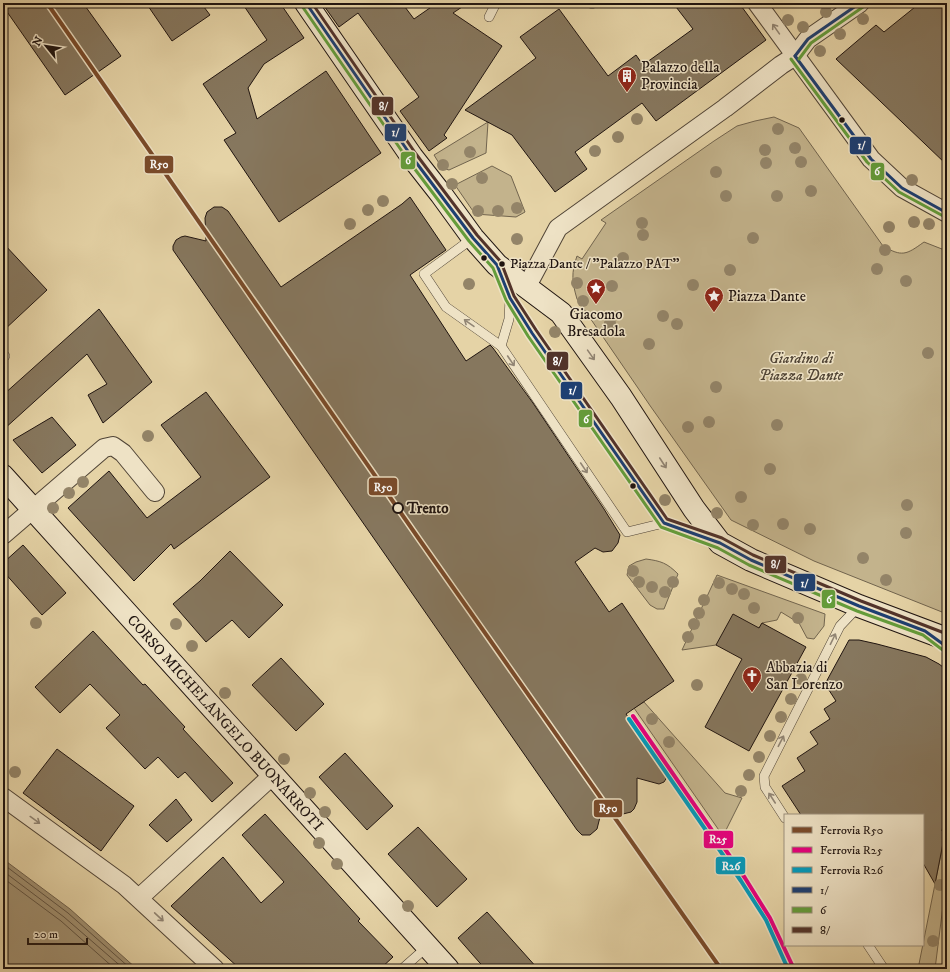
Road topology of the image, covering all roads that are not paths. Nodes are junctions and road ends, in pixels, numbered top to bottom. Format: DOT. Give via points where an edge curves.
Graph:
graph roads {
  1 [pos="306,3"];
  2 [pos="496,3"];
  3 [pos="757,3"];
  4 [pos="860,3"];
  5 [pos="490,17"];
  6 [pos="795,56"];
  7 [pos="947,213"];
  8 [pos="473,238"];
  9 [pos="518,292"];
  10 [pos="501,346"];
  11 [pos="3,476"];
  12 [pos="155,492"];
  13 [pos="33,510"];
  14 [pos="664,523"];
  15 [pos="3,535"];
  16 [pos="720,543"];
  17 [pos="859,606"];
  18 [pos="925,631"];
  19 [pos="947,639"];
  20 [pos="947,647"];
  21 [pos="272,776"];
  22 [pos="3,797"];
  23 [pos="784,816"];
  24 [pos="139,898"];
  25 [pos="428,946"];
  26 [pos="869,946"];
  27 [pos="215,969"];
  28 [pos="402,969"];
  29 [pos="448,969"];
  30 [pos="884,969"];
  1 -- 8 [label="main road" via="412,157"];
  2 -- 5 [label="lane"];
  6 -- 3 [label="street, one-way"];
  4 -- 6 [label="street" via="808,39"];
  6 -- 7 [label="street" via="871,159 902,188"];
  6 -- 9 [label="street" via="558,228"];
  8 -- 9 [label="main road"];
  10 -- 8 [label="lane, one-way" via="446,307 424,274"];
  9 -- 10 [label="lane"];
  9 -- 14 [label="lane" via="532,332"];
  9 -- 16 [label="main road, one-way" via="561,312 621,397 694,509"];
  10 -- 14 [label="lane, one-way" via="627,532"];
  11 -- 13 [label="main road, CORSO MICHELANGELO BUONARROTI"];
  12 -- 13 [label="street" via="123,453 114,446 109,446"];
  13 -- 15 [label="street"];
  13 -- 21 [label="main road, CORSO MICHELANGELO BUONARROTI"];
  14 -- 16 [label="lane"];
  16 -- 17 [label="main road" via="751,560"];
  17 -- 18 [label="main road"];
  23 -- 17 [label="lane, one-way" via="765,787 764,776 840,626"];
  18 -- 19 [label="main road"];
  18 -- 20 [label="main road"];
  21 -- 24 [label="street"];
  21 -- 25 [label="main road, CORSO MICHELANGELO BUONARROTI"];
  22 -- 24 [label="street, one-way"];
  24 -- 27 [label="street, one-way"];
  25 -- 28 [label="lane"];
  25 -- 29 [label="main road, CORSO MICHELANGELO BUONARROTI"];
  26 -- 30 [label="lane"];
}
